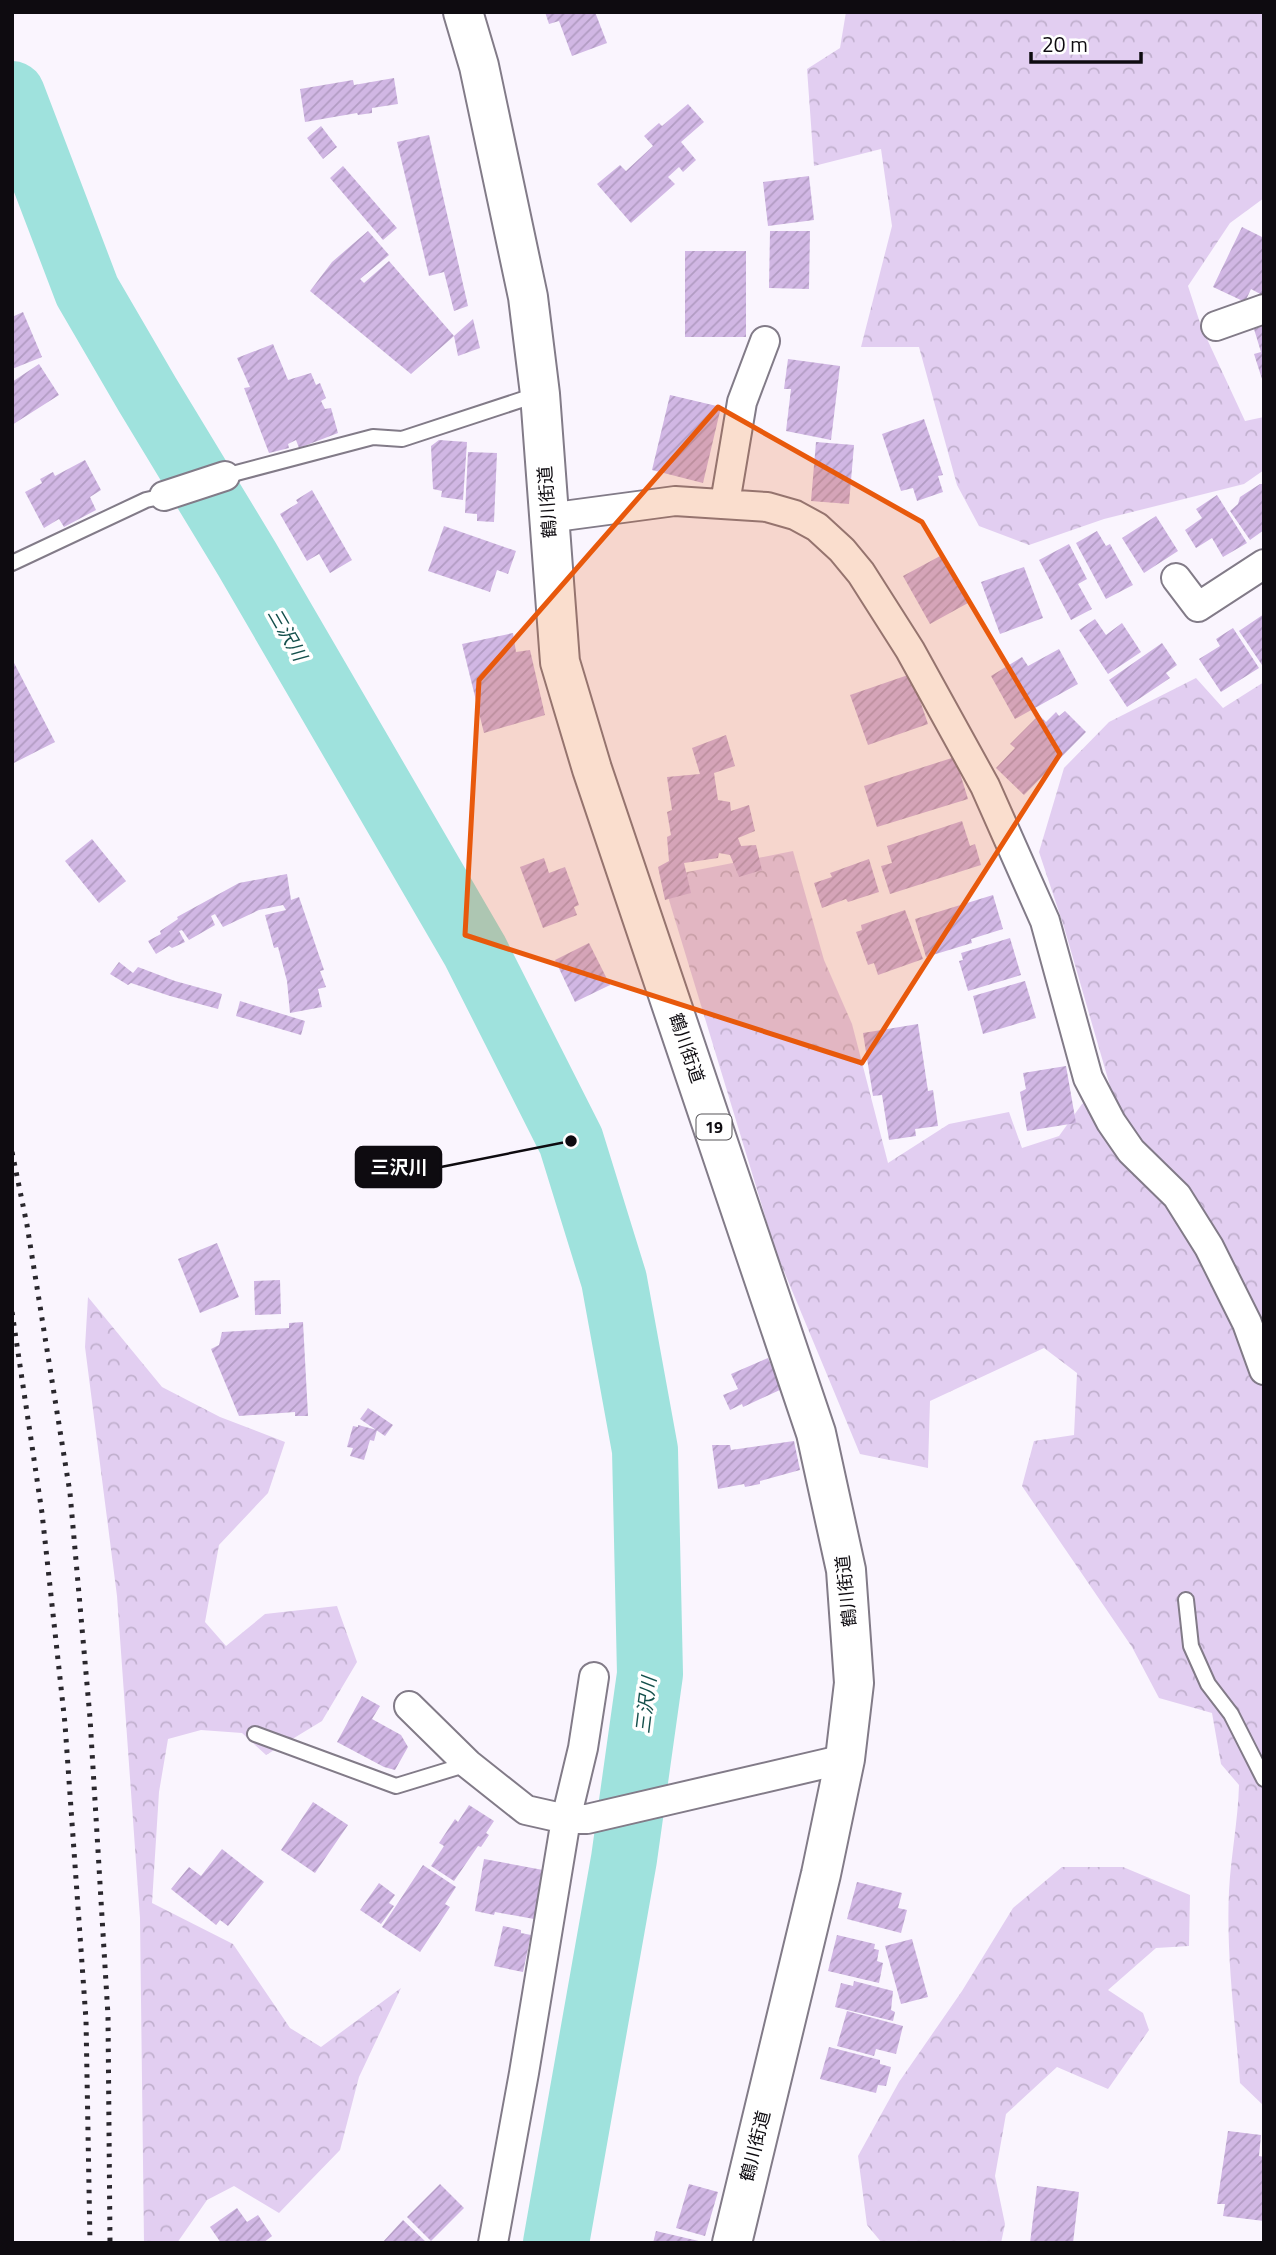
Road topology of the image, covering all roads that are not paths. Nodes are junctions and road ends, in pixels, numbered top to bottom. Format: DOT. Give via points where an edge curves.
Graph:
graph roads {
  1 [pos="463,12"];
  2 [pos="1264,309"];
  3 [pos="1216,326"];
  4 [pos="765,341"];
  5 [pos="540,394"];
  6 [pos="225,476"];
  7 [pos="164,496"];
  8 [pos="724,503"];
  9 [pos="548,518"];
  10 [pos="12,563"];
  11 [pos="1264,564"];
  12 [pos="1176,578"];
  13 [pos="1264,1370"];
  14 [pos="1186,1600"];
  15 [pos="594,1677"];
  16 [pos="409,1706"];
  17 [pos="255,1734"];
  18 [pos="845,1759"];
  19 [pos="468,1764"];
  20 [pos="1264,1779"];
  21 [pos="576,1819"];
  22 [pos="493,2243"];
  23 [pos="732,2243"];
  1 -- 5 [label="main road, 鶴川街道 / 19" via="479,66 528,297"];
  2 -- 3 [label="street"];
  4 -- 8 [label="street" via="741,402"];
  5 -- 6 [label="lane" via="402,439 373,437"];
  5 -- 9 [label="main road, 鶴川街道 / 19"];
  6 -- 7 [label="street"];
  7 -- 10 [label="lane" via="146,500"];
  8 -- 9 [label="street" via="675,501"];
  8 -- 13 [label="street" via="767,507 817,527 860,573 910,650 985,786 1045,921 1088,1078 1131,1150 1177,1196 1209,1247"];
  9 -- 18 [label="main road, 鶴川街道 / 19" via="564,676 816,1433 846,1570 854,1683"];
  11 -- 12 [label="street" via="1198,607"];
  14 -- 20 [label="lane" via="1191,1646"];
  15 -- 21 [label="street"];
  16 -- 19 [label="street"];
  17 -- 19 [label="lane" via="396,1786"];
  18 -- 21 [label="street"];
  18 -- 23 [label="main road, 鶴川街道 / 19"];
  19 -- 21 [label="street" via="526,1810"];
  21 -- 22 [label="street"];
}
